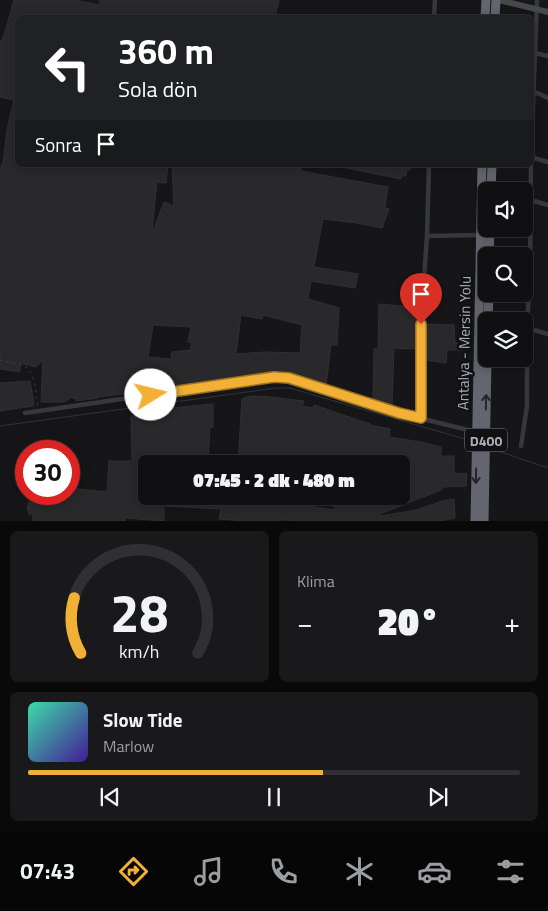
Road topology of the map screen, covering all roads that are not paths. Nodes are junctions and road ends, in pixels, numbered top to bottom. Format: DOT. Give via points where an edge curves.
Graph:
graph roads {
  1 [pos="435,0"];
  2 [pos="486,0"];
  3 [pos="498,0"];
  4 [pos="537,0"];
  5 [pos="536,9"];
  6 [pos="548,12"];
  7 [pos="434,15"];
  8 [pos="485,15"];
  9 [pos="496,15"];
  10 [pos="535,53"];
  11 [pos="548,56"];
  12 [pos="534,72"];
  13 [pos="534,91"];
  14 [pos="548,98"];
  15 [pos="534,158"];
  16 [pos="548,162"];
  17 [pos="429,167"];
  18 [pos="482,167"];
  19 [pos="492,167"];
  20 [pos="531,167"];
  21 [pos="482,182"];
  22 [pos="491,182"];
  23 [pos="531,182"];
  24 [pos="533,201"];
  25 [pos="548,205"];
  26 [pos="478,235"];
  27 [pos="427,236"];
  28 [pos="480,237"];
  29 [pos="530,237"];
  30 [pos="527,312"];
  31 [pos="533,330"];
  32 [pos="548,334"];
  33 [pos="487,367"];
  34 [pos="526,367"];
  35 [pos="25,412"];
  36 [pos="421,418"];
  37 [pos="476,432"];
  38 [pos="521,446"];
  39 [pos="475,521"];
  40 [pos="484,521"];
  1 -- 7 [label="street"];
  2 -- 8 [label="highway"];
  3 -- 5 [label="street"];
  3 -- 9 [label="highway"];
  4 -- 5 [label="street"];
  5 -- 6 [label="street"];
  5 -- 10 [label="street"];
  10 -- 11 [label="street"];
  10 -- 12 [label="street"];
  13 -- 14 [label="street"];
  15 -- 16 [label="street"];
  17 -- 27 [label="street"];
  18 -- 21 [label="highway, Antalya - Mersin Yolu / D400"];
  19 -- 22 [label="highway"];
  20 -- 23 [label="street"];
  24 -- 25 [label="street"];
  26 -- 27 [label="street"];
  27 -- 36 [label="street" via="421,324"];
  28 -- 37 [label="highway, Antalya - Mersin Yolu / D400"];
  29 -- 30 [label="street"];
  31 -- 32 [label="street"];
  40 -- 33 [label="highway, Antalya - Mersin Yolu / D400, one-way"];
  34 -- 38 [label="street" via="527,406"];
  35 -- 36 [label="street" via="274,377 289,378"];
  36 -- 37 [label="street"];
  37 -- 39 [label="highway, Antalya - Mersin Yolu / D400, one-way"];
}
